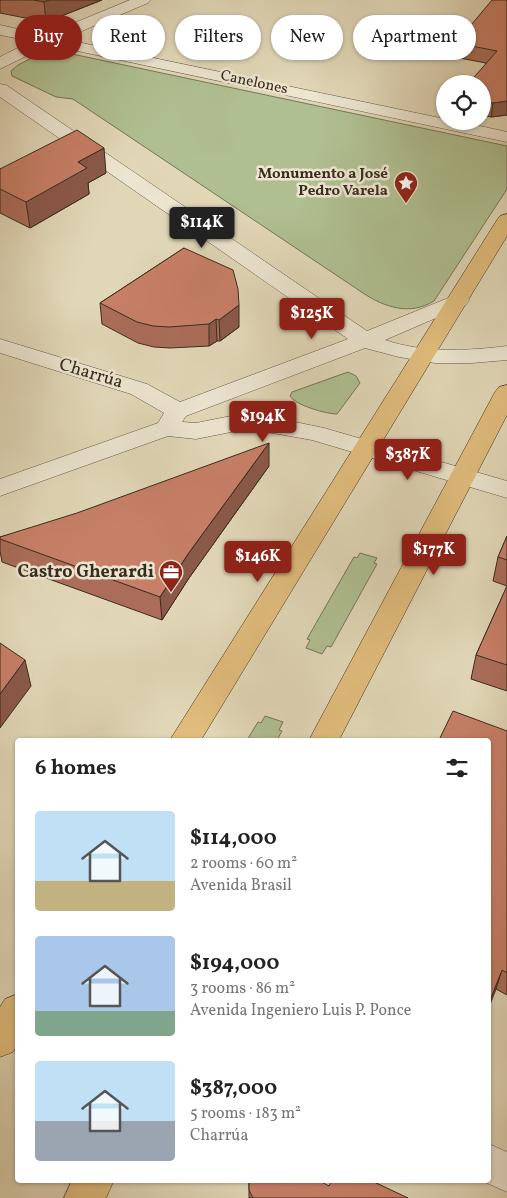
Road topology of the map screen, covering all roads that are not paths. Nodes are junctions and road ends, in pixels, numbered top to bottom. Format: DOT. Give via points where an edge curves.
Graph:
graph roads {
  1 [pos="143,0"];
  2 [pos="82,25"];
  3 [pos="0,30"];
  4 [pos="15,33"];
  5 [pos="82,48"];
  6 [pos="15,56"];
  7 [pos="0,64"];
  8 [pos="0,89"];
  9 [pos="507,137"];
  10 [pos="507,220"];
  11 [pos="458,300"];
  12 [pos="365,340"];
  13 [pos="0,346"];
  14 [pos="425,354"];
  15 [pos="507,354"];
  16 [pos="507,392"];
  17 [pos="172,419"];
  18 [pos="366,448"];
  19 [pos="461,476"];
  20 [pos="0,488"];
  21 [pos="507,490"];
  22 [pos="186,738"];
  23 [pos="325,738"];
  24 [pos="15,1016"];
  25 [pos="0,1039"];
  26 [pos="491,1165"];
  27 [pos="507,1172"];
  28 [pos="92,1183"];
  29 [pos="84,1198"];
  1 -- 2 [label="street"];
  3 -- 4 [label="street, Canelones"];
  5 -- 9 [label="street, Canelones"];
  6 -- 7 [label="street"];
  8 -- 12 [label="street"];
  10 -- 11 [label="main road"];
  11 -- 12 [label="street"];
  11 -- 14 [label="main road"];
  12 -- 14 [label="street"];
  12 -- 17 [label="street"];
  13 -- 17 [label="street, Charrúa" via="139,388"];
  14 -- 15 [label="street"];
  14 -- 18 [label="main road"];
  16 -- 19 [label="main road"];
  17 -- 18 [label="street" via="196,431 256,422 315,433"];
  17 -- 20 [label="street"];
  18 -- 19 [label="street"];
  18 -- 22 [label="main road"];
  19 -- 21 [label="street"];
  19 -- 23 [label="main road"];
  24 -- 25 [label="main road"];
  26 -- 27 [label="street"];
  28 -- 29 [label="main road"];
}
